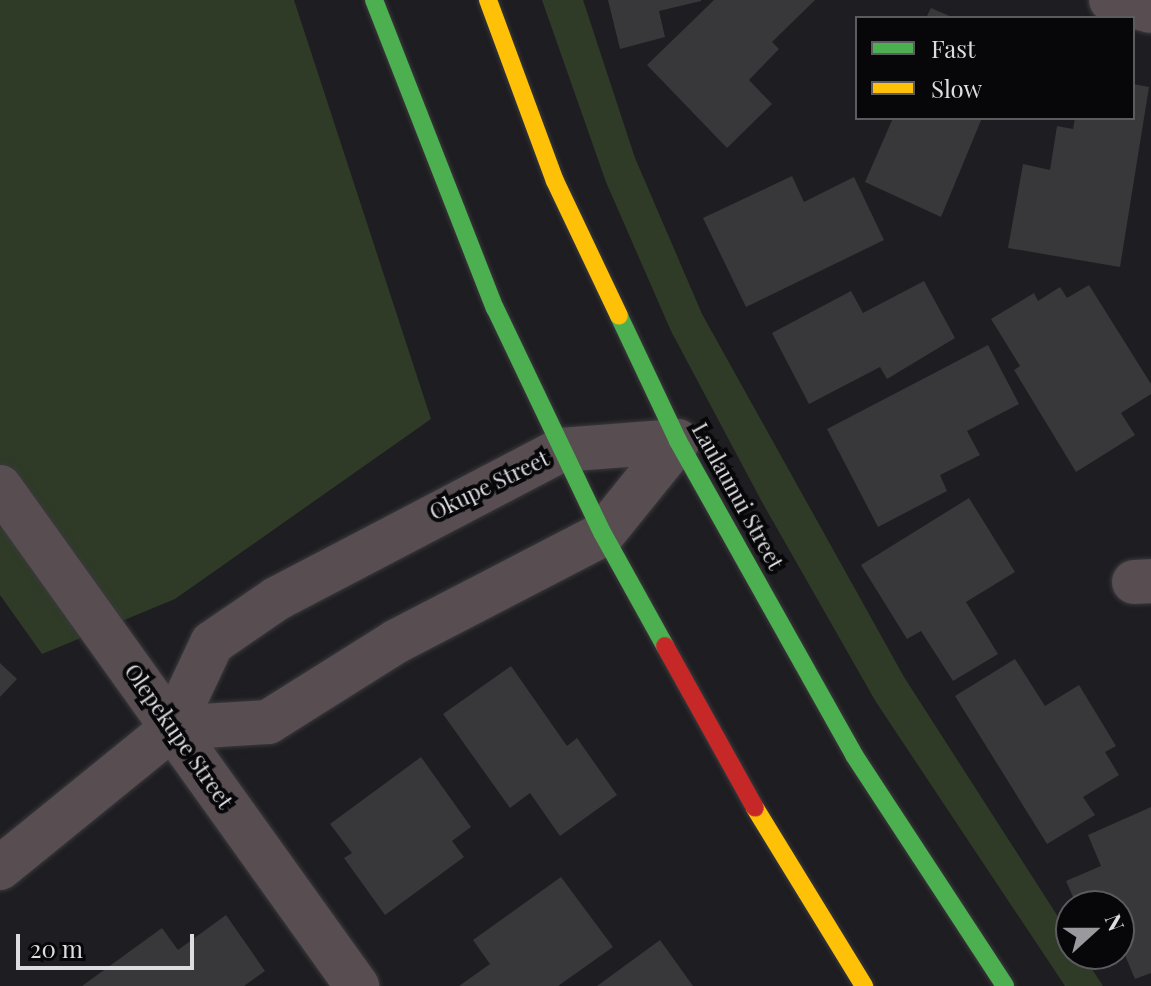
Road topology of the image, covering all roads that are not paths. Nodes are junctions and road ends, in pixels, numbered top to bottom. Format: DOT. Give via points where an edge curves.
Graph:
graph roads {
  1 [pos="374,0"];
  2 [pos="488,0"];
  3 [pos="1111,0"];
  4 [pos="1151,11"];
  5 [pos="678,441"];
  6 [pos="561,450"];
  7 [pos="0,487"];
  8 [pos="603,534"];
  9 [pos="172,728"];
  10 [pos="0,868"];
  11 [pos="357,986"];
  12 [pos="864,986"];
  13 [pos="1005,986"];
  1 -- 6 [label="street" via="417,123"];
  2 -- 5 [label="street, Laulaunui Street" via="555,181"];
  3 -- 4 [label="street"];
  5 -- 6 [label="street, Okupe Street"];
  5 -- 8 [label="street"];
  5 -- 13 [label="street, Laulaunui Street" via="854,755"];
  6 -- 8 [label="street"];
  6 -- 9 [label="street, Okupe Street" via="373,544 212,643"];
  7 -- 9 [label="street, Olepekupe Street"];
  8 -- 9 [label="street" via="397,641 268,722"];
  8 -- 12 [label="street" via="768,832"];
  9 -- 10 [label="street, Okupe Street"];
  9 -- 11 [label="street, Olepekupe Street"];
}
